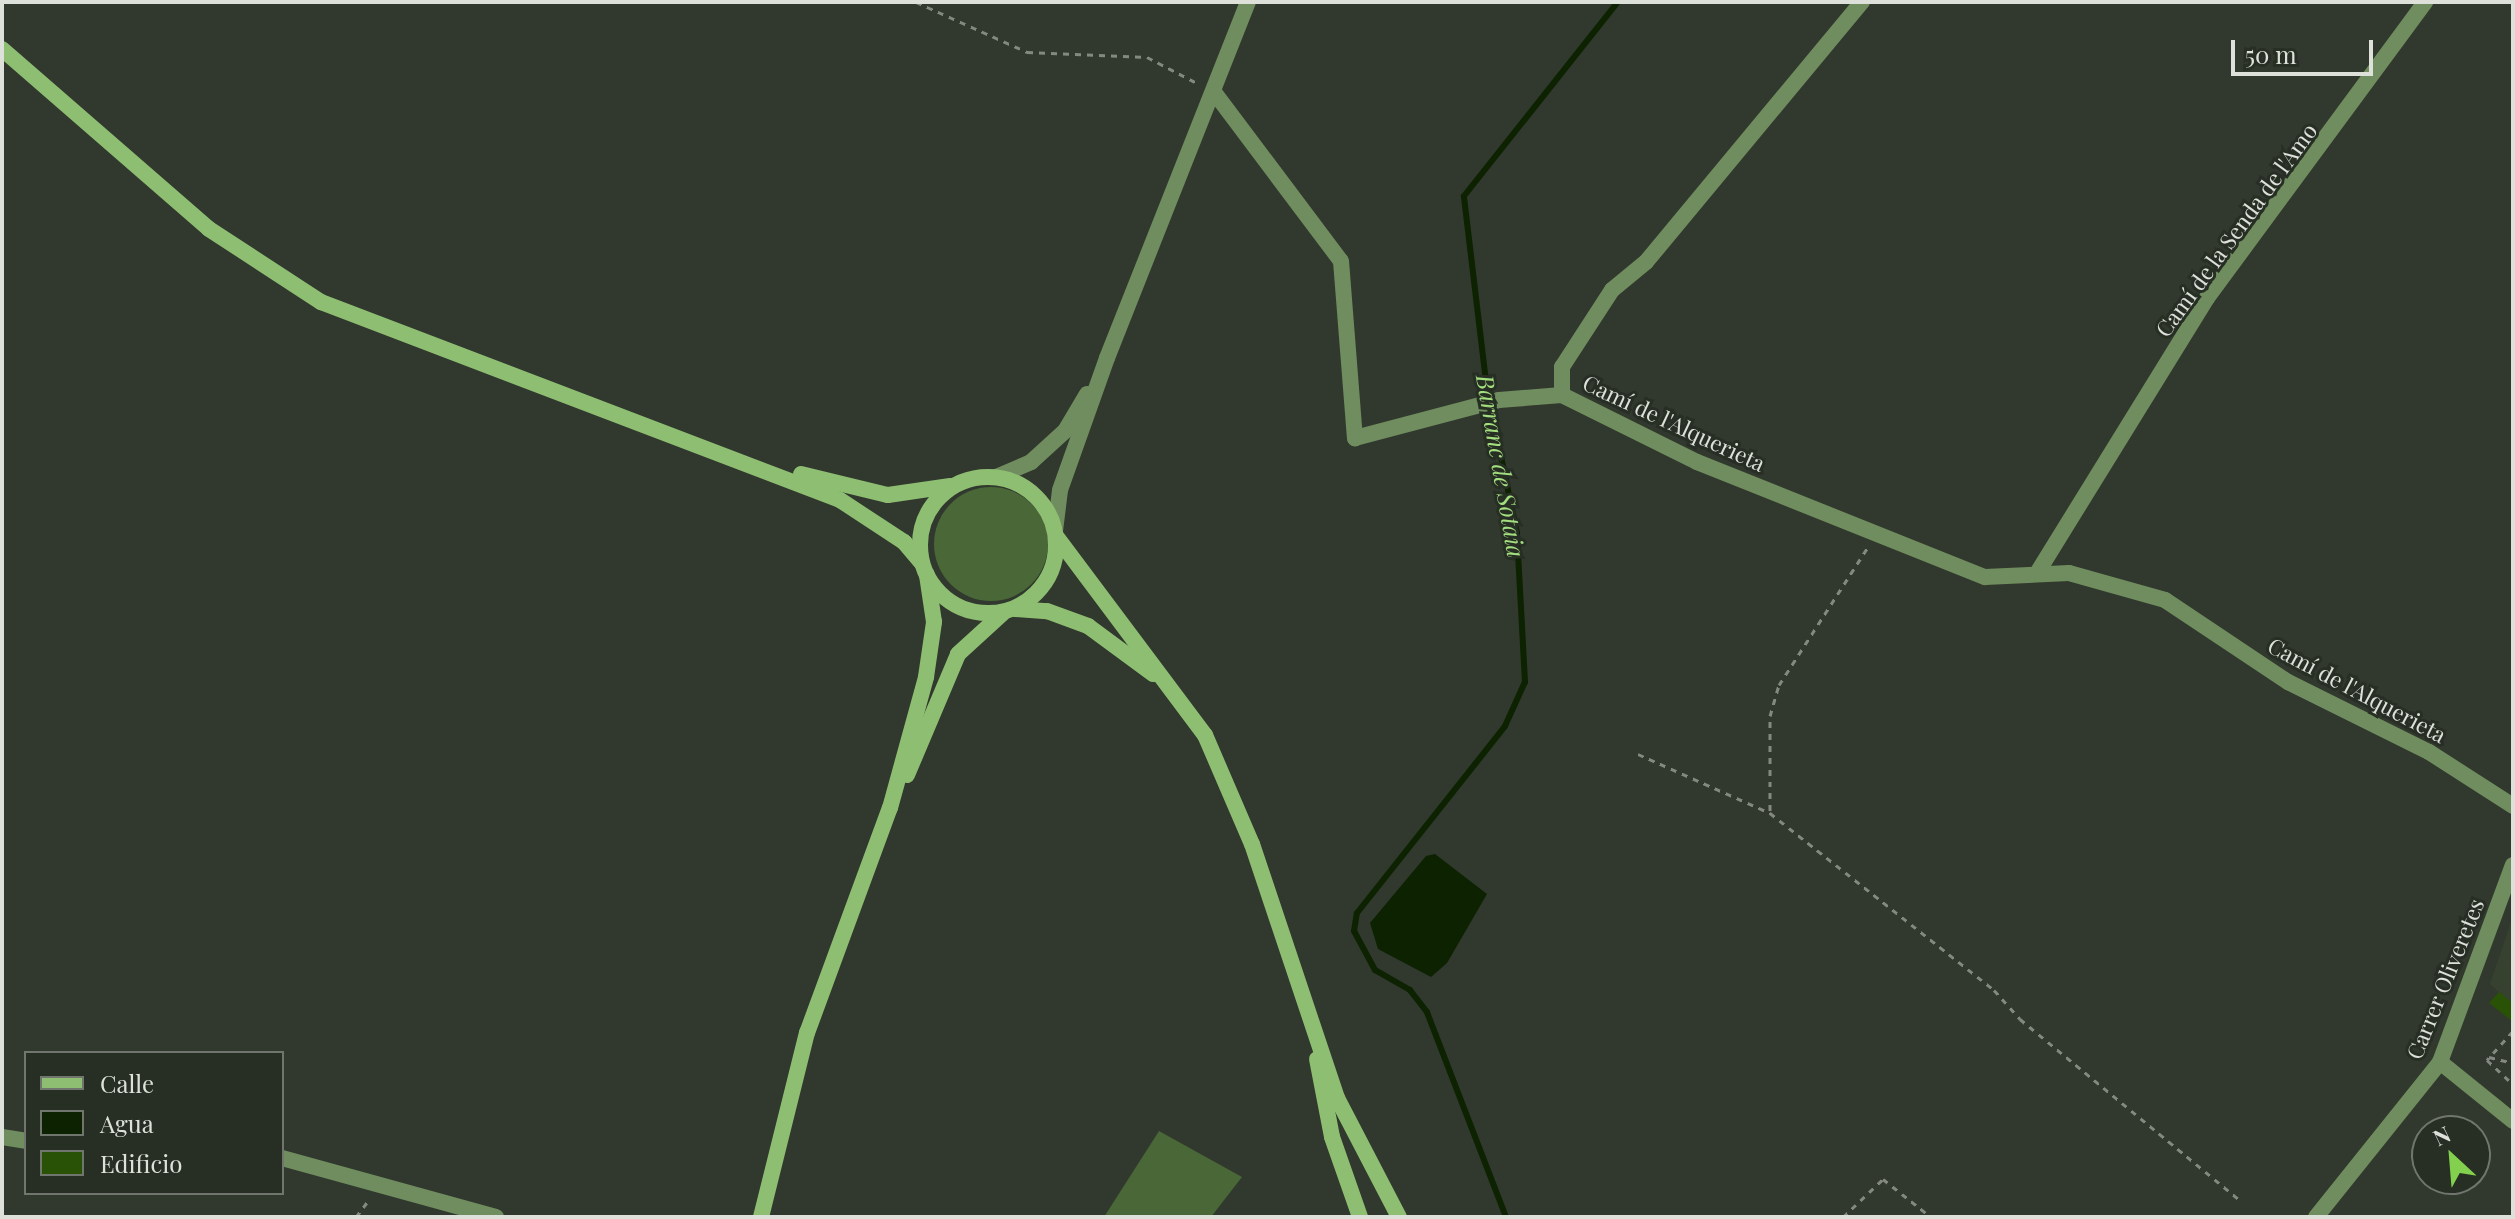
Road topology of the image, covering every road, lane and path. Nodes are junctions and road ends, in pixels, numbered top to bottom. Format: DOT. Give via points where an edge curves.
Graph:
graph roads {
  1 [pos="916,2"];
  2 [pos="1248,2"];
  3 [pos="1862,2"];
  4 [pos="2425,2"];
  5 [pos="2,49"];
  6 [pos="1214,92"];
  7 [pos="1107,358"];
  8 [pos="1562,395"];
  9 [pos="728,454"];
  10 [pos="996,477"];
  11 [pos="959,484"];
  12 [pos="1875,533"];
  13 [pos="1056,534"];
  14 [pos="924,568"];
  15 [pos="2039,570"];
  16 [pos="1008,610"];
  17 [pos="1179,694"];
  18 [pos="1638,754"];
  19 [pos="2513,806"];
  20 [pos="890,808"];
  21 [pos="1770,813"];
  22 [pos="2513,865"];
  23 [pos="2513,1031"];
  24 [pos="1316,1041"];
  25 [pos="2489,1057"];
  26 [pos="2440,1062"];
  27 [pos="2513,1063"];
  28 [pos="2513,1084"];
  29 [pos="2513,1121"];
  30 [pos="2,1137"];
  31 [pos="24,1141"];
  32 [pos="284,1159"];
  33 [pos="2241,1201"];
  34 [pos="496,1217"];
  35 [pos="761,1217"];
  36 [pos="1360,1217"];
  37 [pos="1399,1217"];
  38 [pos="1843,1217"];
  39 [pos="1931,1217"];
  40 [pos="2316,1217"];
  1 -- 6 [label="path" via="1027,52 1147,57"];
  2 -- 6 [label="street"];
  3 -- 8 [label="street" via="1646,262 1612,290 1562,367"];
  4 -- 15 [label="street, Camí de la Senda de l'Amo" via="2415,25 2207,298"];
  5 -- 9 [label="main road" via="209,229 321,302"];
  6 -- 7 [label="street"];
  6 -- 8 [label="street, Camí de l'Alquerieta" via="1341,261 1355,438 1499,400"];
  7 -- 10 [label="street" via="1065,431 1031,462"];
  7 -- 13 [label="street" via="1060,490"];
  8 -- 12 [label="street, Camí de l'Alquerieta" via="1697,462"];
  9 -- 11 [label="main road" via="888,495 920,495"];
  9 -- 14 [label="main road" via="840,500 904,542"];
  10 -- 11 [label="main road"];
  10 -- 13 [label="main road" via="1024,487 1046,507"];
  11 -- 14 [label="main road" via="925,517"];
  12 -- 15 [label="street, Camí de l'Alquerieta" via="1985,577"];
  12 -- 21 [label="path" via="1853,577 1779,685 1770,716"];
  13 -- 16 [label="main road" via="1055,562 1044,585"];
  13 -- 17 [label="main road"];
  14 -- 16 [label="main road" via="948,602 977,613"];
  14 -- 20 [label="main road" via="931,648"];
  15 -- 19 [label="street, Camí de l'Alquerieta" via="2099,578 2165,600 2288,682 2429,752"];
  16 -- 17 [label="main road" via="1047,611 1088,626"];
  16 -- 20 [label="main road" via="958,654"];
  17 -- 24 [label="main road" via="1226,777"];
  18 -- 21 [label="path"];
  20 -- 35 [label="main road" via="807,1033"];
  21 -- 33 [label="path" via="1994,990 2020,1019"];
  22 -- 26 [label="street, Carrer Oliveretes"];
  23 -- 25 [label="path"];
  24 -- 36 [label="main road" via="1328,1125"];
  24 -- 37 [label="main road" via="1361,1153"];
  25 -- 27 [label="path"];
  25 -- 28 [label="path"];
  26 -- 29 [label="street"];
  26 -- 40 [label="street, Carrer Oliveretes"];
  30 -- 31 [label="street"];
  32 -- 34 [label="street"];
  38 -- 39 [label="path" via="1883,1179"];
}
